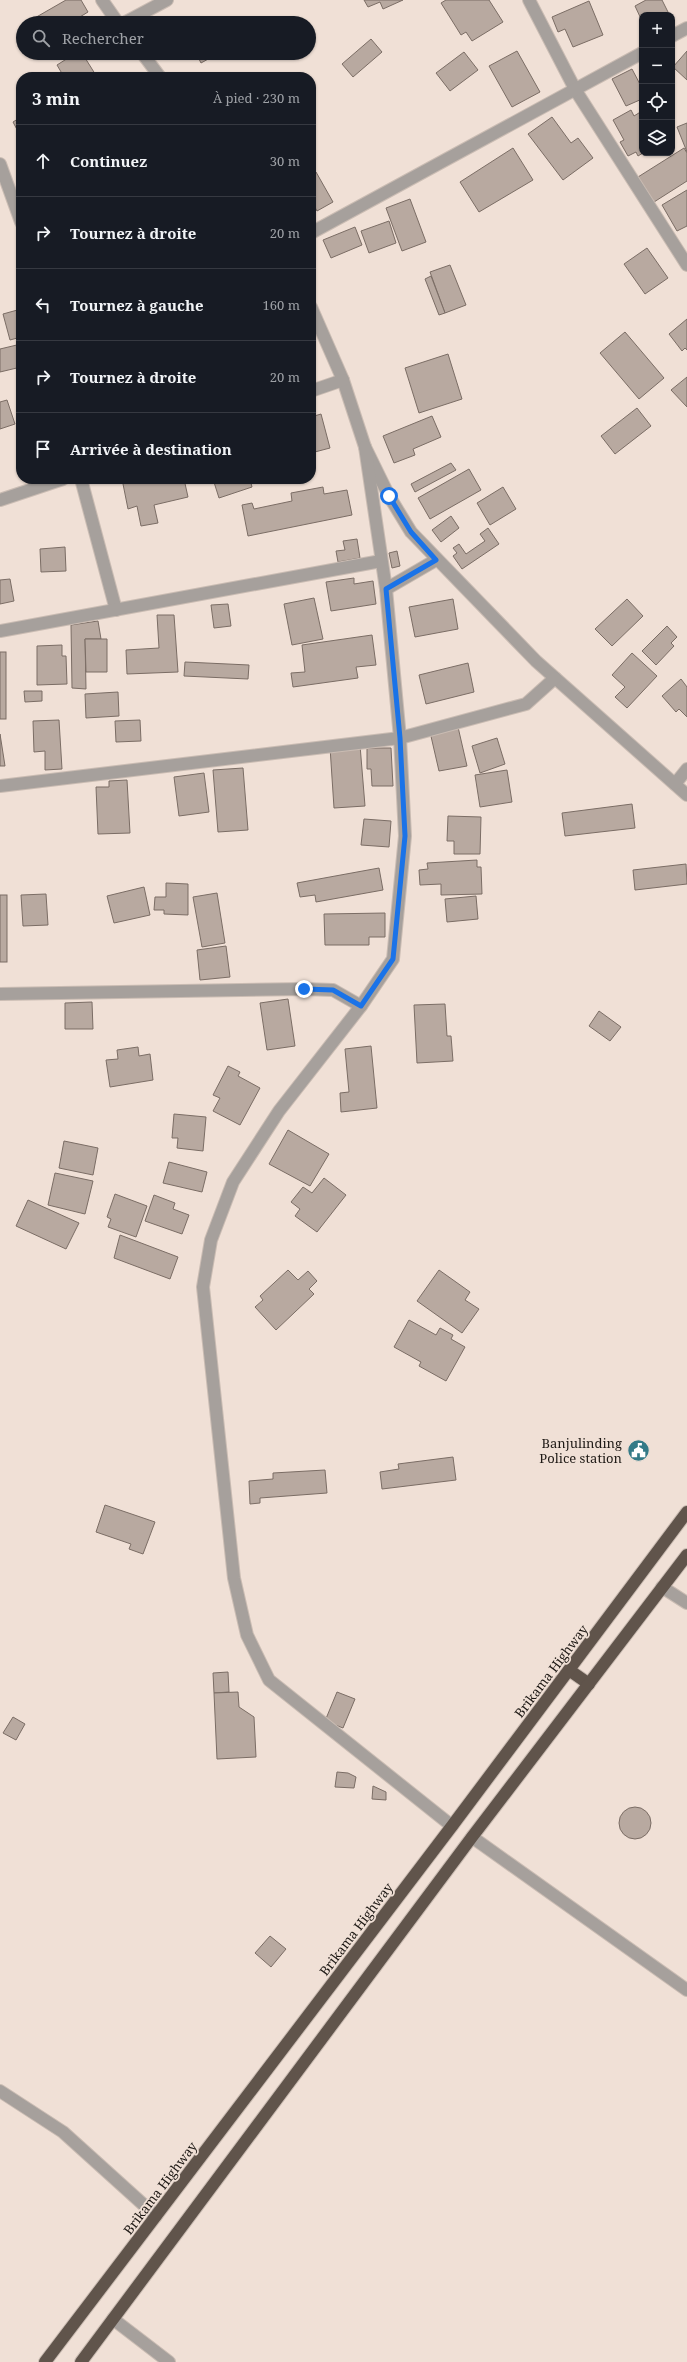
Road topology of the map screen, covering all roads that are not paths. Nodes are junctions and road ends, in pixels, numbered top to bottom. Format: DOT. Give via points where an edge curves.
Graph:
graph roads {
  1 [pos="102,0"];
  2 [pos="167,0"];
  3 [pos="530,0"];
  4 [pos="113,16"];
  5 [pos="137,16"];
  6 [pos="687,28"];
  7 [pos="675,34"];
  8 [pos="639,55"];
  9 [pos="147,60"];
  10 [pos="156,72"];
  11 [pos="576,91"];
  12 [pos="0,164"];
  13 [pos="16,208"];
  14 [pos="316,229"];
  15 [pos="687,265"];
  16 [pos="316,318"];
  17 [pos="343,380"];
  18 [pos="316,389"];
  19 [pos="365,447"];
  20 [pos="49,484"];
  21 [pos="82,484"];
  22 [pos="0,500"];
  23 [pos="436,560"];
  24 [pos="381,561"];
  25 [pos="386,589"];
  26 [pos="116,610"];
  27 [pos="0,631"];
  28 [pos="555,678"];
  29 [pos="400,738"];
  30 [pos="687,769"];
  31 [pos="675,784"];
  32 [pos="0,786"];
  33 [pos="687,795"];
  34 [pos="0,994"];
  35 [pos="361,1006"];
  36 [pos="687,1512"];
  37 [pos="687,1555"];
  38 [pos="662,1587"];
  39 [pos="687,1603"];
  40 [pos="569,1670"];
  41 [pos="589,1684"];
  42 [pos="452,1826"];
  43 [pos="472,1837"];
  44 [pos="687,1990"];
  45 [pos="0,2091"];
  46 [pos="156,2216"];
  47 [pos="113,2319"];
  48 [pos="45,2362"];
  49 [pos="81,2362"];
  50 [pos="169,2362"];
  1 -- 4 [label="street"];
  2 -- 5 [label="street"];
  3 -- 11 [label="street"];
  6 -- 7 [label="street"];
  8 -- 11 [label="street"];
  9 -- 10 [label="street"];
  11 -- 14 [label="street"];
  11 -- 15 [label="street"];
  12 -- 13 [label="street"];
  16 -- 17 [label="street"];
  17 -- 18 [label="street"];
  17 -- 19 [label="street"];
  19 -- 23 [label="street" via="389,496 411,532"];
  19 -- 24 [label="street"];
  20 -- 22 [label="street"];
  21 -- 26 [label="street"];
  23 -- 25 [label="street"];
  23 -- 28 [label="street"];
  24 -- 25 [label="street"];
  24 -- 26 [label="street"];
  25 -- 29 [label="street"];
  26 -- 27 [label="street"];
  28 -- 29 [label="street" via="526,704"];
  28 -- 31 [label="street"];
  29 -- 32 [label="street"];
  29 -- 35 [label="street" via="405,836 393,959"];
  30 -- 31 [label="street"];
  31 -- 33 [label="street"];
  34 -- 35 [label="street" via="304,989 333,990"];
  35 -- 42 [label="street" via="279,1111 233,1182 211,1240 203,1288 234,1578 247,1635 269,1680"];
  36 -- 40 [label="highway, Brikama Highway"];
  37 -- 38 [label="highway"];
  38 -- 39 [label="street"];
  38 -- 41 [label="highway"];
  40 -- 41 [label="highway"];
  40 -- 42 [label="highway, Brikama Highway"];
  41 -- 43 [label="highway"];
  42 -- 46 [label="highway, Brikama Highway"];
  43 -- 44 [label="street"];
  43 -- 47 [label="highway"];
  45 -- 46 [label="street" via="63,2132"];
  46 -- 48 [label="highway, Brikama Highway"];
  47 -- 49 [label="highway"];
  47 -- 50 [label="street"];
}
